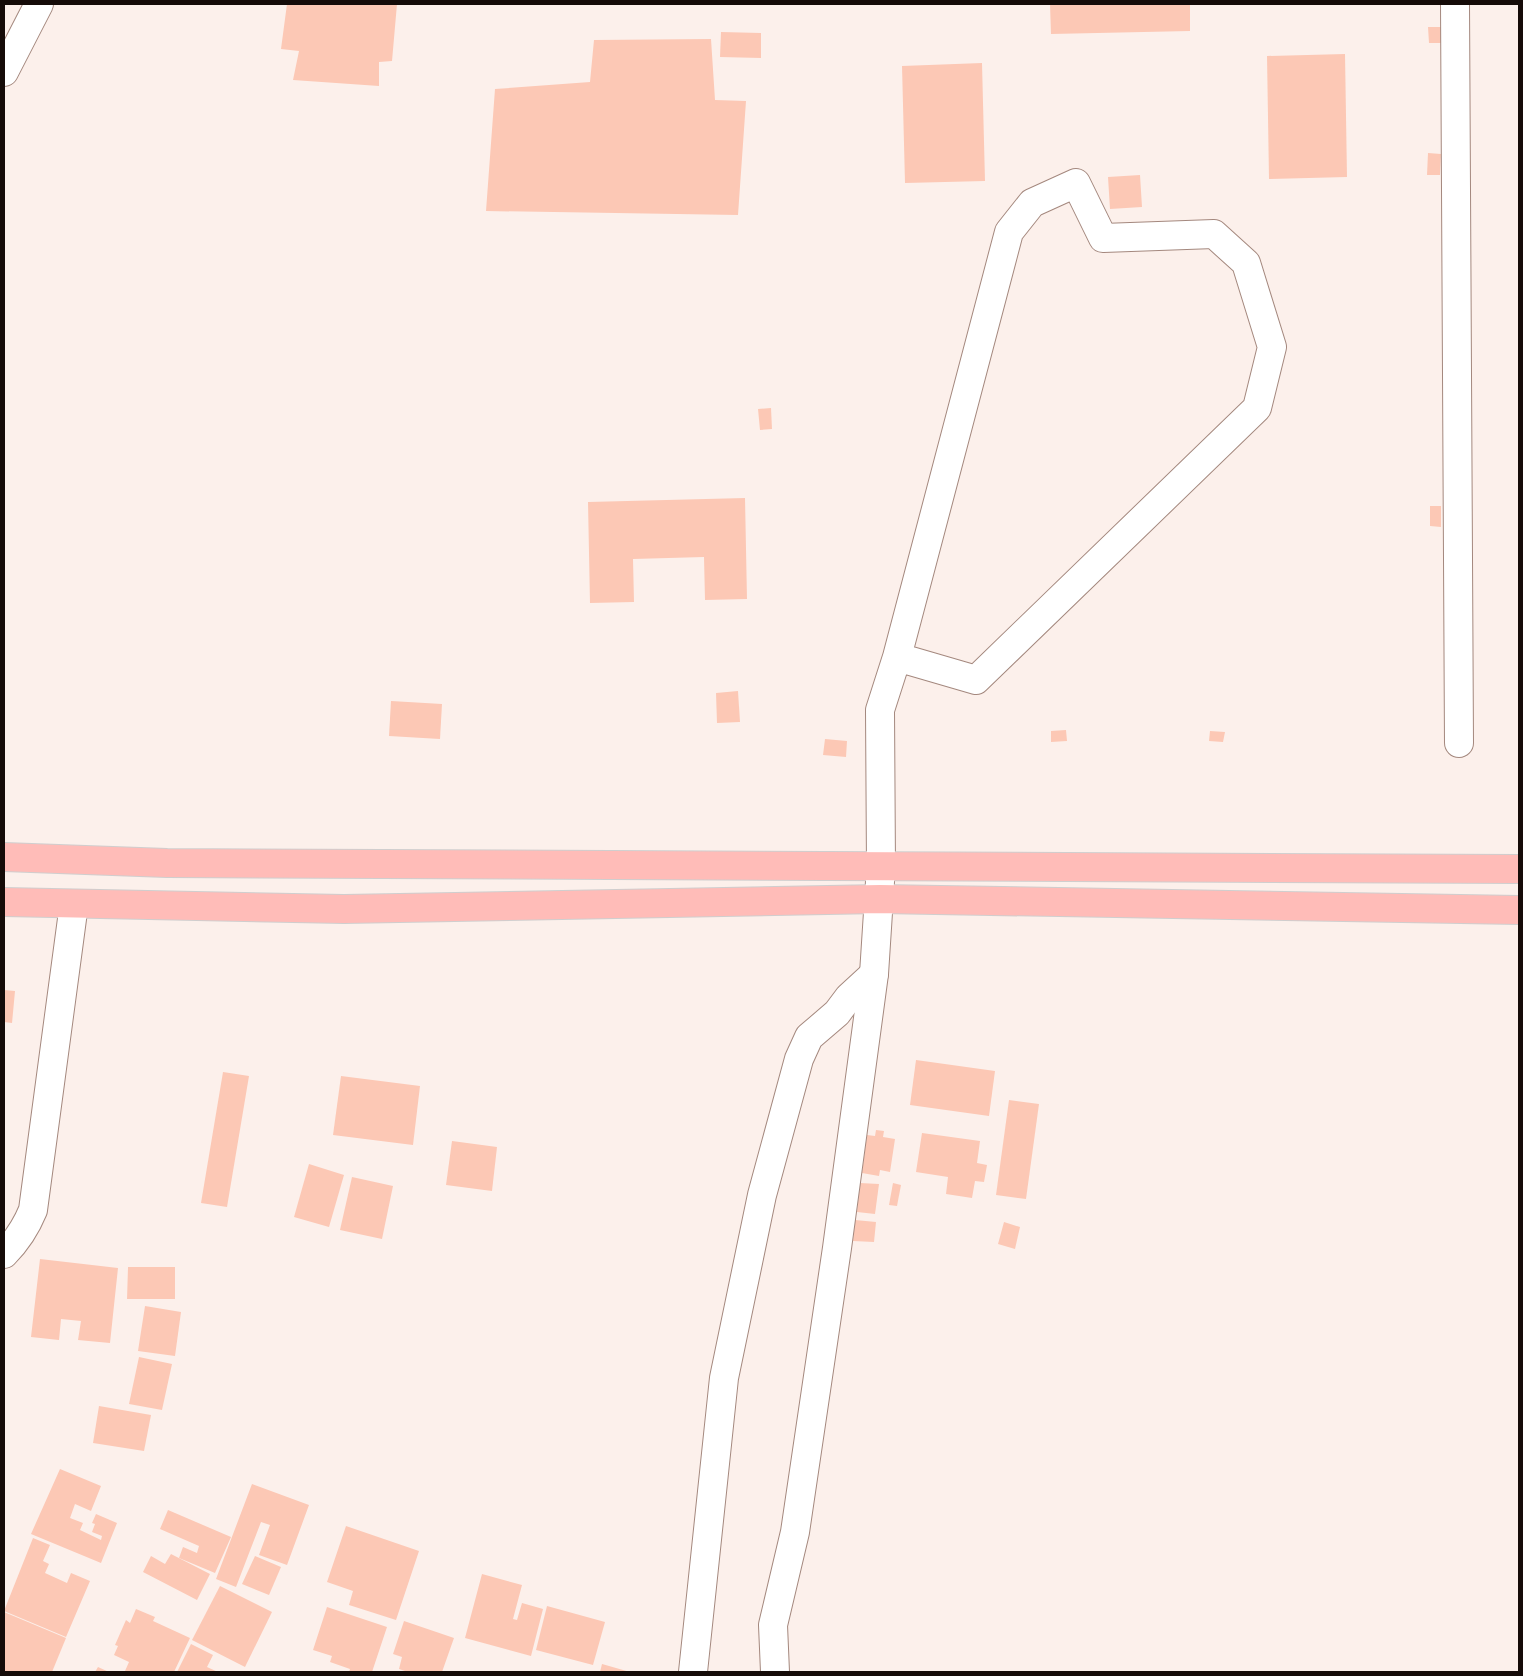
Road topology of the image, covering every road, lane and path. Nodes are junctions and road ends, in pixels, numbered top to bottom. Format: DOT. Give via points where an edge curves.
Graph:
graph roads {
  1 [pos="39,4"];
  2 [pos="1455,4"];
  3 [pos="6,63"];
  4 [pos="897,657"];
  5 [pos="1459,743"];
  6 [pos="4,857"];
  7 [pos="882,866"];
  8 [pos="1519,869"];
  9 [pos="880,899"];
  10 [pos="4,902"];
  11 [pos="74,904"];
  12 [pos="1519,910"];
  13 [pos="874,974"];
  14 [pos="4,1254"];
  15 [pos="693,1672"];
  16 [pos="774,1672"];
  1 -- 3 [label="street"];
  2 -- 5 [label="street"];
  4 -- 4 [label="street" via="1009,232 1032,202 1076,183 1103,238 1214,234 1246,263 1272,347 1257,408 976,680"];
  4 -- 7 [label="street" via="880,710"];
  6 -- 7 [label="highway" via="167,863"];
  7 -- 8 [label="highway"];
  7 -- 9 [label="street"];
  9 -- 11 [label="highway" via="344,909"];
  9 -- 12 [label="highway"];
  9 -- 13 [label="street"];
  10 -- 11 [label="highway"];
  11 -- 14 [label="street" via="33,1210 26,1227"];
  13 -- 15 [label="street" via="809,1037 799,1059 762,1195 724,1378"];
  13 -- 16 [label="street" via="795,1532 773,1625"];
}
